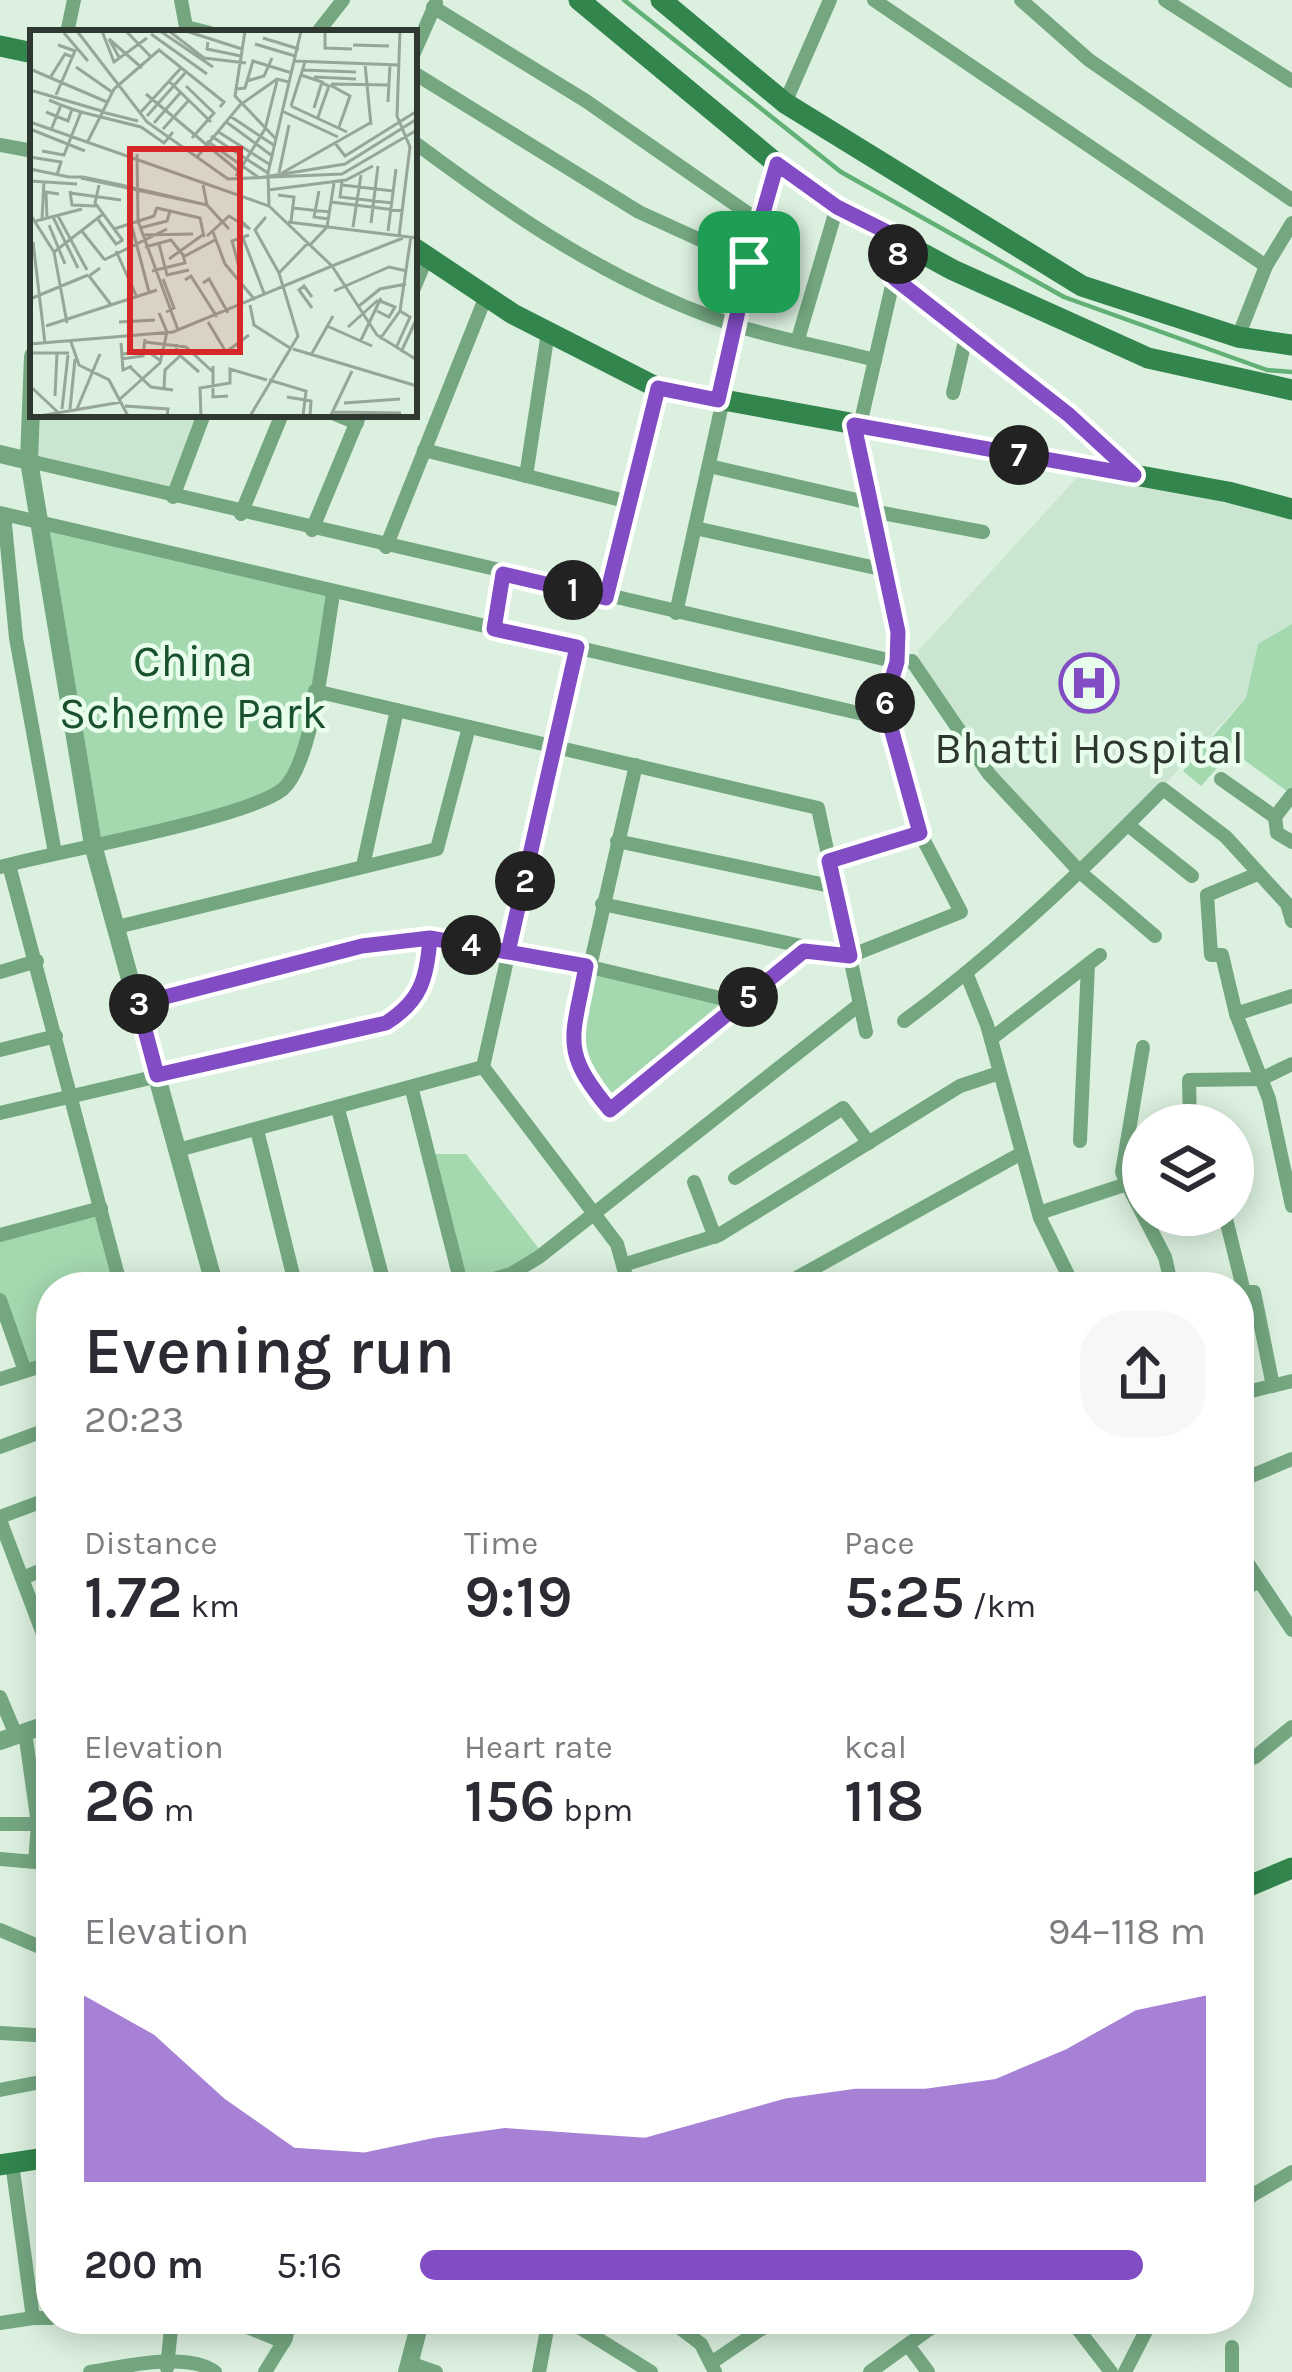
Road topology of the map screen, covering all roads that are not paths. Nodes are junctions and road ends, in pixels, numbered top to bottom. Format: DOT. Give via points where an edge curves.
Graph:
graph roads {
  1 [pos="74,0"];
  2 [pos="182,0"];
  3 [pos="343,0"];
  4 [pos="579,0"];
  5 [pos="661,0"];
  6 [pos="830,0"];
  7 [pos="874,0"];
  8 [pos="1021,0"];
  9 [pos="1165,0"];
  10 [pos="436,3"];
  11 [pos="68,30"];
  12 [pos="198,30"];
  13 [pos="319,30"];
  14 [pos="0,46"];
  15 [pos="417,46"];
  16 [pos="30,52"];
  17 [pos="417,75"];
  18 [pos="1292,81"];
  19 [pos="785,103"];
  20 [pos="417,144"];
  21 [pos="0,145"];
  22 [pos="30,150"];
  23 [pos="777,164"];
  24 [pos="1292,200"];
  25 [pos="837,207"];
  26 [pos="759,221"];
  27 [pos="1292,223"];
  28 [pos="901,239"];
  29 [pos="421,252"];
  30 [pos="749,262"];
  31 [pos="1266,266"];
  32 [pos="894,278"];
  33 [pos="486,296"];
  34 [pos="735,325"];
  35 [pos="548,332"];
  36 [pos="967,332"];
  37 [pos="1238,337"];
  38 [pos="798,339"];
  39 [pos="1292,345"];
  40 [pos="875,360"];
  41 [pos="658,388"];
  42 [pos="1292,390"];
  43 [pos="953,394"];
  44 [pos="720,400"];
  45 [pos="30,417"];
  46 [pos="203,417"];
  47 [pos="282,417"];
  48 [pos="358,418"];
  49 [pos="857,425"];
  50 [pos="424,450"];
  51 [pos="0,454"];
  52 [pos="28,461"];
  53 [pos="709,466"];
  54 [pos="1134,475"];
  55 [pos="526,476"];
  56 [pos="173,496"];
  57 [pos="629,502"];
  58 [pos="871,507"];
  59 [pos="1292,509"];
  60 [pos="2,514"];
  61 [pos="241,514"];
  62 [pos="38,522"];
  63 [pos="695,528"];
  64 [pos="312,530"];
  65 [pos="983,532"];
  66 [pos="386,547"];
  67 [pos="885,569"];
  68 [pos="503,574"];
  69 [pos="333,595"];
  70 [pos="606,598"];
  71 [pos="676,614"];
  72 [pos="494,629"];
  73 [pos="577,647"];
  74 [pos="897,662"];
  75 [pos="314,692"];
  76 [pos="397,710"];
  77 [pos="880,718"];
  78 [pos="469,727"];
  79 [pos="554,747"];
  80 [pos="636,765"];
  81 [pos="1221,779"];
  82 [pos="1292,795"];
  83 [pos="1275,817"];
  84 [pos="1128,825"];
  85 [pos="920,833"];
  86 [pos="617,841"];
  87 [pos="1292,842"];
  88 [pos="93,845"];
  89 [pos="56,853"];
  90 [pos="829,861"];
  91 [pos="4,866"];
  92 [pos="363,866"];
  93 [pos="1081,873"];
  94 [pos="1255,875"];
  95 [pos="1192,876"];
  96 [pos="835,887"];
  97 [pos="602,904"];
  98 [pos="1292,920"];
  99 [pos="117,927"];
  100 [pos="1155,936"];
  101 [pos="430,938"];
  102 [pos="804,951"];
  103 [pos="508,952"];
  104 [pos="853,955"];
  105 [pos="37,962"];
  106 [pos="586,966"];
  107 [pos="0,972"];
  108 [pos="967,975"];
  109 [pos="1292,996"];
  110 [pos="741,1003"];
  111 [pos="138,1004"];
  112 [pos="860,1004"];
  113 [pos="1236,1014"];
  114 [pos="904,1022"];
  115 [pos="866,1032"];
  116 [pos="56,1036"];
  117 [pos="991,1039"];
  118 [pos="1143,1047"];
  119 [pos="0,1050"];
  120 [pos="1292,1064"];
  121 [pos="483,1067"];
  122 [pos="999,1073"];
  123 [pos="157,1075"];
  124 [pos="1261,1079"];
  125 [pos="412,1090"];
  126 [pos="71,1095"];
  127 [pos="1133,1104"];
  128 [pos="1190,1104"];
  129 [pos="338,1109"];
  130 [pos="0,1114"];
  131 [pos="257,1130"];
  132 [pos="1080,1141"];
  133 [pos="868,1143"];
  134 [pos="178,1150"];
  135 [pos="1020,1154"];
  136 [pos="735,1178"];
  137 [pos="694,1182"];
  138 [pos="1122,1186"];
  139 [pos="1292,1206"];
  140 [pos="101,1208"];
  141 [pos="1039,1213"];
  142 [pos="594,1215"];
  143 [pos="0,1235"];
  144 [pos="1154,1236"];
  145 [pos="1230,1236"];
  146 [pos="715,1237"];
  147 [pos="623,1264"];
  148 [pos="117,1272"];
  149 [pos="211,1272"];
  150 [pos="292,1272"];
  151 [pos="382,1272"];
  152 [pos="461,1272"];
  153 [pos="515,1272"];
  154 [pos="625,1272"];
  155 [pos="808,1272"];
  156 [pos="1067,1272"];
  157 [pos="1168,1272"];
  158 [pos="1239,1272"];
  159 [pos="1254,1292"];
  160 [pos="0,1300"];
  161 [pos="36,1368"];
  162 [pos="25,1371"];
  163 [pos="0,1379"];
  164 [pos="1292,1381"];
  165 [pos="1273,1385"];
  166 [pos="1254,1390"];
  167 [pos="36,1434"];
  168 [pos="0,1447"];
  169 [pos="1292,1459"];
  170 [pos="1254,1475"];
  171 [pos="36,1504"];
  172 [pos="0,1518"];
  173 [pos="36,1572"];
  174 [pos="1254,1573"];
  175 [pos="22,1578"];
  176 [pos="1259,1581"];
  177 [pos="1254,1584"];
  178 [pos="36,1608"];
  179 [pos="1292,1630"];
  180 [pos="0,1697"];
  181 [pos="1292,1727"];
  182 [pos="14,1736"];
  183 [pos="1254,1753"];
  184 [pos="36,1817"];
  185 [pos="0,1824"];
  186 [pos="36,1824"];
  187 [pos="0,1859"];
  188 [pos="36,1862"];
  189 [pos="1292,1868"];
  190 [pos="1254,1884"];
  191 [pos="0,1930"];
  192 [pos="36,1945"];
  193 [pos="0,2032"];
  194 [pos="36,2035"];
  195 [pos="36,2083"];
  196 [pos="0,2090"];
  197 [pos="36,2159"];
  198 [pos="6,2164"];
  199 [pos="1292,2172"];
  200 [pos="1254,2200"];
  201 [pos="33,2318"];
  202 [pos="0,2323"];
  203 [pos="170,2334"];
  204 [pos="264,2334"];
  205 [pos="286,2334"];
  206 [pos="417,2334"];
  207 [pos="546,2334"];
  208 [pos="590,2334"];
  209 [pos="688,2334"];
  210 [pos="757,2334"];
  211 [pos="923,2334"];
  212 [pos="1082,2334"];
  213 [pos="1145,2334"];
  214 [pos="284,2342"];
  215 [pos="908,2345"];
  216 [pos="1232,2348"];
  217 [pos="408,2367"];
  218 [pos="167,2368"];
  219 [pos="713,2368"];
  220 [pos="90,2372"];
  221 [pos="215,2372"];
  222 [pos="265,2372"];
  223 [pos="436,2372"];
  224 [pos="539,2372"];
  225 [pos="651,2372"];
  226 [pos="869,2372"];
  227 [pos="928,2372"];
  228 [pos="1111,2372"];
  229 [pos="1125,2372"];
  230 [pos="1232,2372"];
  1 -- 11 [label="street"];
  2 -- 12 [label="street" via="186,27"];
  3 -- 13 [label="street"];
  4 -- 23 [label="main road"];
  5 -- 19 [label="main road"];
  6 -- 19 [label="street"];
  7 -- 31 [label="street"];
  8 -- 24 [label="street" via="1088,60"];
  9 -- 18 [label="street"];
  10 -- 15 [label="street"];
  10 -- 26 [label="street"];
  14 -- 16 [label="main road"];
  17 -- 30 [label="street" via="639,212"];
  19 -- 37 [label="main road" via="1082,286"];
  20 -- 34 [label="street" via="538,233 628,284"];
  21 -- 22 [label="street"];
  23 -- 25 [label="main road"];
  23 -- 26 [label="street"];
  25 -- 28 [label="main road"];
  25 -- 38 [label="street"];
  26 -- 30 [label="street"];
  27 -- 31 [label="street"];
  28 -- 32 [label="street"];
  28 -- 42 [label="main road" via="1148,358"];
  29 -- 33 [label="main road"];
  30 -- 34 [label="street"];
  31 -- 37 [label="street"];
  32 -- 36 [label="street"];
  32 -- 40 [label="street"];
  33 -- 35 [label="main road"];
  33 -- 50 [label="street"];
  34 -- 38 [label="street"];
  34 -- 44 [label="street"];
  35 -- 41 [label="main road"];
  35 -- 55 [label="street"];
  36 -- 43 [label="street"];
  36 -- 54 [label="street"];
  37 -- 39 [label="main road"];
  38 -- 40 [label="street"];
  40 -- 49 [label="street"];
  41 -- 44 [label="main road"];
  41 -- 57 [label="street"];
  44 -- 49 [label="main road"];
  44 -- 53 [label="street"];
  45 -- 52 [label="street"];
  46 -- 56 [label="street"];
  47 -- 61 [label="street"];
  48 -- 64 [label="street"];
  49 -- 54 [label="main road"];
  49 -- 58 [label="street"];
  50 -- 55 [label="street"];
  50 -- 66 [label="street"];
  51 -- 52 [label="street"];
  52 -- 56 [label="street"];
  52 -- 62 [label="street"];
  53 -- 58 [label="street"];
  53 -- 63 [label="street"];
  54 -- 59 [label="main road"];
  55 -- 57 [label="street"];
  56 -- 61 [label="street"];
  57 -- 70 [label="street"];
  58 -- 65 [label="street"];
  58 -- 67 [label="street"];
  60 -- 62 [label="street"];
  60 -- 89 [label="street"];
  61 -- 64 [label="street"];
  62 -- 69 [label="street"];
  62 -- 88 [label="street"];
  63 -- 67 [label="street"];
  63 -- 71 [label="street"];
  64 -- 66 [label="street"];
  66 -- 68 [label="street"];
  67 -- 74 [label="street"];
  68 -- 70 [label="street"];
  68 -- 72 [label="street"];
  69 -- 72 [label="street"];
  69 -- 75 [label="street"];
  70 -- 71 [label="street"];
  71 -- 74 [label="street"];
  72 -- 73 [label="street"];
  73 -- 77 [label="street"];
  73 -- 79 [label="street"];
  74 -- 77 [label="street"];
  74 -- 93 [label="street" via="912,661 989,774"];
  75 -- 76 [label="street"];
  75 -- 88 [label="street" via="302,753 284,788 239,808"];
  76 -- 78 [label="street"];
  76 -- 92 [label="street"];
  77 -- 85 [label="street" via="891,728"];
  78 -- 79 [label="street"];
  78 -- 92 [label="street" via="437,849"];
  79 -- 80 [label="street"];
  79 -- 103 [label="street"];
  80 -- 86 [label="street"];
  80 -- 90 [label="street" via="818,808"];
  81 -- 83 [label="street"];
  82 -- 83 [label="street"];
  83 -- 87 [label="street" via="1277,833"];
  84 -- 93 [label="street"];
  84 -- 94 [label="street" via="1163,789 1226,837"];
  84 -- 95 [label="street"];
  85 -- 90 [label="street"];
  85 -- 104 [label="street" via="961,912"];
  86 -- 96 [label="street"];
  86 -- 97 [label="street"];
  88 -- 89 [label="street"];
  88 -- 99 [label="street"];
  89 -- 91 [label="street"];
  90 -- 96 [label="street"];
  91 -- 105 [label="street"];
  92 -- 99 [label="street"];
  93 -- 100 [label="street"];
  93 -- 108 [label="street"];
  94 -- 98 [label="street" via="1287,904"];
  94 -- 113 [label="street" via="1207,895 1211,955 1222,955"];
  96 -- 104 [label="street"];
  97 -- 102 [label="street"];
  97 -- 106 [label="street"];
  99 -- 111 [label="street"];
  101 -- 103 [label="street"];
  101 -- 111 [label="street" via="322,955"];
  101 -- 123 [label="street" via="426,984 386,1023"];
  102 -- 104 [label="street"];
  102 -- 110 [label="street"];
  103 -- 106 [label="street"];
  103 -- 121 [label="street"];
  104 -- 112 [label="street"];
  105 -- 107 [label="street"];
  105 -- 116 [label="street"];
  106 -- 110 [label="street"];
  106 -- 110 [label="street" via="575,1067 610,1110"];
  108 -- 114 [label="street"];
  108 -- 117 [label="street"];
  109 -- 113 [label="street"];
  111 -- 123 [label="street"];
  112 -- 115 [label="street"];
  112 -- 142 [label="street"];
  113 -- 124 [label="street"];
  116 -- 119 [label="street"];
  116 -- 126 [label="street"];
  117 -- 122 [label="street"];
  117 -- 132 [label="street" via="1094,960"];
  118 -- 127 [label="street"];
  120 -- 124 [label="street"];
  121 -- 125 [label="street"];
  121 -- 142 [label="street"];
  122 -- 133 [label="street" via="960,1086"];
  122 -- 135 [label="street"];
  123 -- 126 [label="street"];
  123 -- 134 [label="street"];
  124 -- 128 [label="street" via="1189,1080"];
  124 -- 139 [label="street"];
  125 -- 129 [label="street"];
  125 -- 152 [label="street"];
  126 -- 130 [label="street"];
  126 -- 140 [label="street"];
  129 -- 131 [label="street"];
  129 -- 151 [label="street"];
  131 -- 134 [label="street"];
  131 -- 150 [label="street"];
  133 -- 136 [label="street" via="843,1108"];
  133 -- 146 [label="street"];
  134 -- 149 [label="street"];
  135 -- 141 [label="street"];
  135 -- 155 [label="street"];
  137 -- 146 [label="street"];
  138 -- 141 [label="street"];
  140 -- 143 [label="street"];
  140 -- 148 [label="street"];
  141 -- 156 [label="street"];
  142 -- 147 [label="street"];
  142 -- 153 [label="street"];
  144 -- 157 [label="street"];
  145 -- 158 [label="street"];
  146 -- 147 [label="street"];
  147 -- 154 [label="street"];
  159 -- 165 [label="street"];
  160 -- 162 [label="street"];
  161 -- 162 [label="street"];
  162 -- 163 [label="street"];
  164 -- 165 [label="street"];
  165 -- 166 [label="street"];
  167 -- 168 [label="street"];
  169 -- 170 [label="street"];
  171 -- 172 [label="street"];
  172 -- 175 [label="street"];
  173 -- 175 [label="street"];
  174 -- 176 [label="street"];
  175 -- 178 [label="street"];
  176 -- 177 [label="street"];
  176 -- 179 [label="street"];
  180 -- 182 [label="street"];
  181 -- 183 [label="street"];
  182 -- 184 [label="street"];
  185 -- 186 [label="street"];
  187 -- 188 [label="street"];
  189 -- 190 [label="main road"];
  191 -- 192 [label="street"];
  193 -- 194 [label="street"];
  195 -- 196 [label="street"];
  197 -- 198 [label="main road"];
  198 -- 201 [label="street"];
  199 -- 200 [label="street"];
  201 -- 202 [label="street"];
  203 -- 218 [label="street"];
  204 -- 214 [label="street"];
  205 -- 214 [label="street"];
  206 -- 217 [label="street"];
  207 -- 224 [label="street"];
  208 -- 225 [label="street"];
  209 -- 219 [label="street"];
  210 -- 219 [label="street"];
  211 -- 215 [label="street"];
  212 -- 228 [label="street"];
  213 -- 229 [label="street"];
  214 -- 222 [label="street"];
  215 -- 226 [label="street"];
  215 -- 227 [label="street"];
  216 -- 230 [label="street"];
  217 -- 223 [label="street"];
  218 -- 220 [label="street"];
  218 -- 221 [label="street" via="205,2364"];
}
